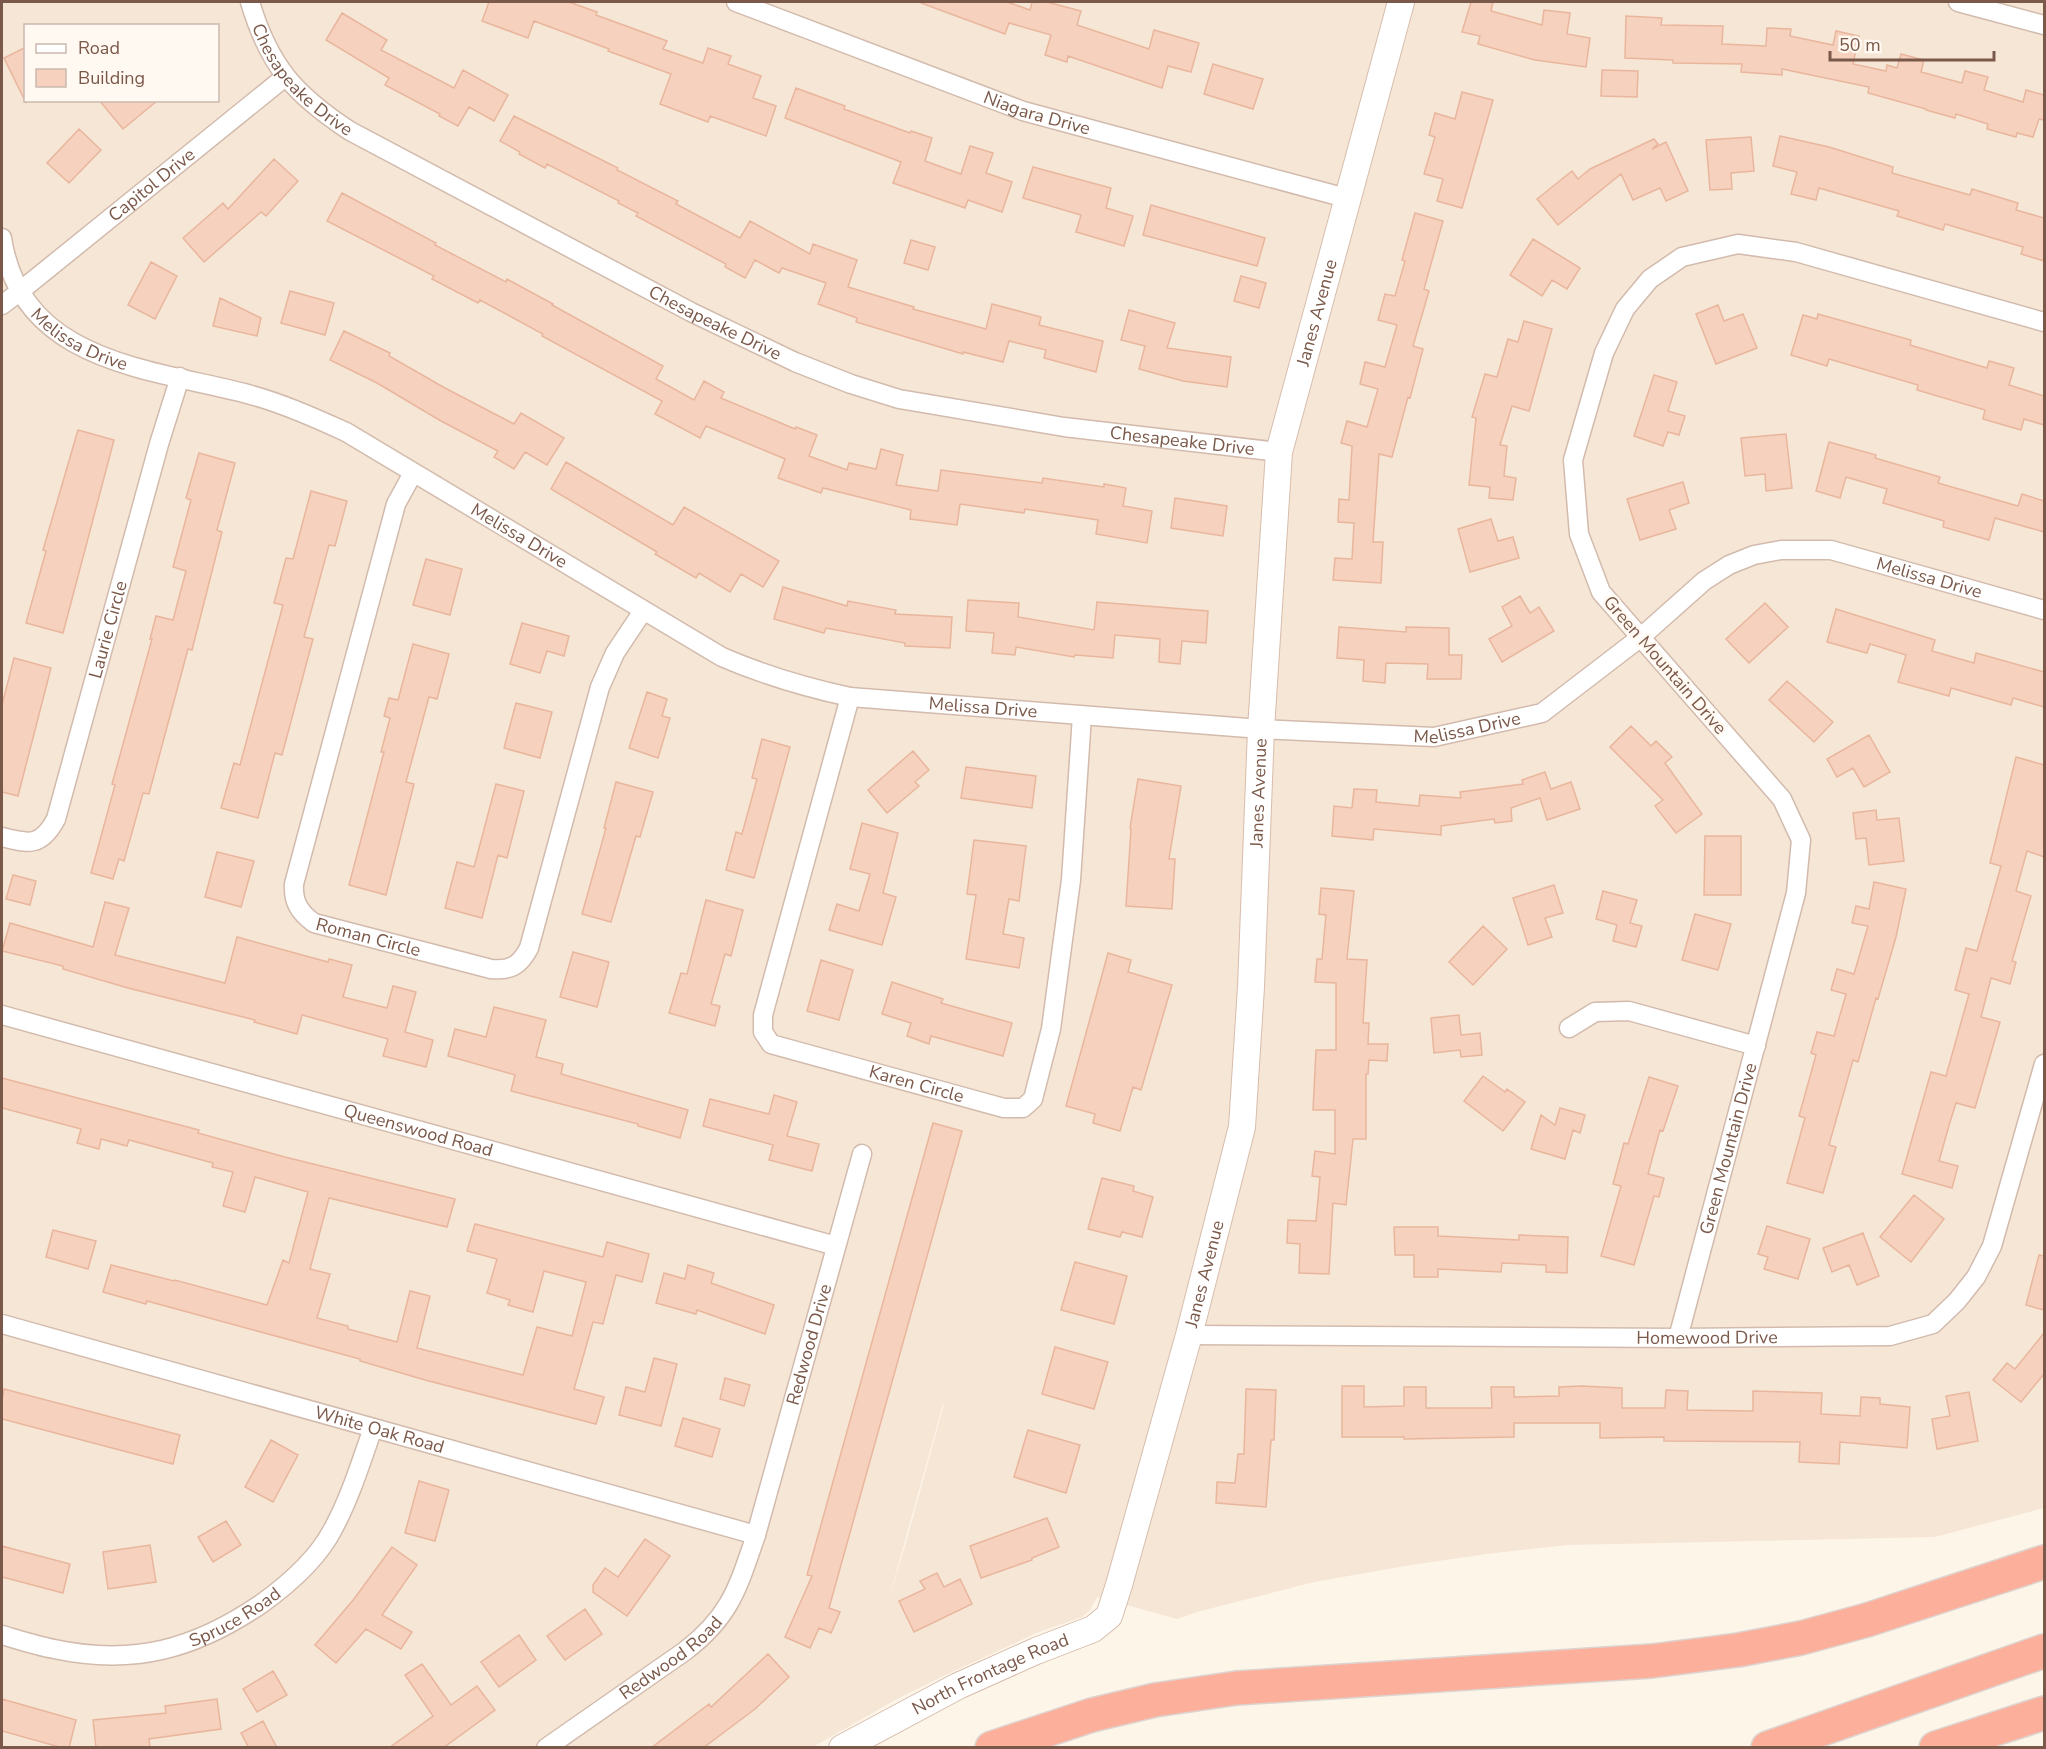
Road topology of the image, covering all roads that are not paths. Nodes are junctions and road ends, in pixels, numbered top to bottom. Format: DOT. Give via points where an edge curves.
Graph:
graph roads {
  1 [pos="250,2"];
  2 [pos="736,2"];
  3 [pos="1401,2"];
  4 [pos="1958,2"];
  5 [pos="2029,2"];
  6 [pos="2024,19"];
  7 [pos="2044,25"];
  8 [pos="285,77"];
  9 [pos="1346,198"];
  10 [pos="2,238"];
  11 [pos="20,292"];
  12 [pos="2,305"];
  13 [pos="2044,322"];
  14 [pos="180,377"];
  15 [pos="1279,452"];
  16 [pos="412,473"];
  17 [pos="2044,610"];
  18 [pos="643,611"];
  19 [pos="1641,637"];
  20 [pos="850,697"];
  21 [pos="1082,716"];
  22 [pos="1261,729"];
  23 [pos="2,837"];
  24 [pos="2,1015"];
  25 [pos="1569,1028"];
  26 [pos="1756,1046"];
  27 [pos="2044,1064"];
  28 [pos="862,1154"];
  29 [pos="836,1246"];
  30 [pos="2,1324"];
  31 [pos="1189,1335"];
  32 [pos="1678,1338"];
  33 [pos="373,1428"];
  34 [pos="756,1535"];
  35 [pos="2044,1562"];
  36 [pos="1119,1585"];
  37 [pos="2,1635"];
  38 [pos="2044,1651"];
  39 [pos="2044,1713"];
  40 [pos="546,1748"];
  41 [pos="842,1748"];
  42 [pos="992,1748"];
  43 [pos="1768,1748"];
  44 [pos="1936,1748"];
  1 -- 8 [label="street, Chesapeake Drive" via="266,45"];
  2 -- 9 [label="street, Niagara Drive" via="1023,111"];
  3 -- 9 [label="street, Janes Avenue"];
  4 -- 6 [label="street"];
  5 -- 6 [label="street"];
  6 -- 7 [label="street"];
  8 -- 11 [label="street, Capitol Drive"];
  8 -- 15 [label="street, Chesapeake Drive" via="320,112 350,131 691,312 851,384 899,399 1053,426"];
  9 -- 15 [label="street, Janes Avenue"];
  10 -- 11 [label="street, Melissa Drive" via="4,257"];
  11 -- 12 [label="street"];
  11 -- 14 [label="street, Melissa Drive" via="41,318 85,350"];
  13 -- 19 [label="street, Green Mountain Drive" via="1796,252 1738,244 1682,257 1650,279 1624,309 1604,352 1574,460 1579,534 1601,592"];
  14 -- 16 [label="street, Melissa Drive" via="302,412 346,432"];
  14 -- 23 [label="street, Laurie Circle" via="56,819 50,831 30,843"];
  15 -- 22 [label="street, Janes Avenue"];
  16 -- 18 [label="street, Melissa Drive"];
  16 -- 18 [label="street, Roman Circle" via="396,504 294,884 293,898 304,916 314,923 491,969 505,970 517,965 529,948 600,687 615,653"];
  17 -- 19 [label="street, Melissa Drive" via="1831,550 1781,550 1729,565 1704,581"];
  18 -- 20 [label="street, Melissa Drive" via="722,657 757,672 800,687"];
  19 -- 22 [label="street, Melissa Drive" via="1542,713 1434,737"];
  19 -- 26 [label="street, Green Mountain Drive" via="1782,799 1801,840 1796,892"];
  20 -- 21 [label="street, Melissa Drive"];
  20 -- 21 [label="street, Karen Circle" via="763,1015 763,1032 771,1044 1004,1108 1023,1108 1034,1099 1051,1029 1071,880"];
  21 -- 22 [label="street, Melissa Drive"];
  22 -- 31 [label="street, Janes Avenue" via="1242,1127"];
  24 -- 29 [label="street, Queenswood Road"];
  25 -- 26 [label="street" via="1596,1012 1629,1011"];
  26 -- 32 [label="street, Green Mountain Drive"];
  27 -- 32 [label="street, Homewood Drive" via="1992,1246 1976,1277 1932,1324 1890,1336"];
  28 -- 29 [label="street, Redwood Drive"];
  29 -- 34 [label="street, Redwood Drive"];
  30 -- 33 [label="street, White Oak Road"];
  31 -- 32 [label="street, Homewood Drive"];
  31 -- 36 [label="street, Janes Avenue"];
  33 -- 34 [label="street, White Oak Road"];
  33 -- 37 [label="street, Spruce Road" via="333,1530 314,1557 282,1588 209,1636 167,1650 130,1656 55,1650"];
  34 -- 40 [label="street, Redwood Road" via="725,1612 706,1635"];
  35 -- 42 [label="highway" via="1868,1620 1738,1650 1652,1661 1237,1688 1113,1710"];
  36 -- 41 [label="street, North Frontage Road" via="1109,1616 1093,1629 958,1686"];
  38 -- 43 [label="highway"];
  39 -- 44 [label="highway"];
}
